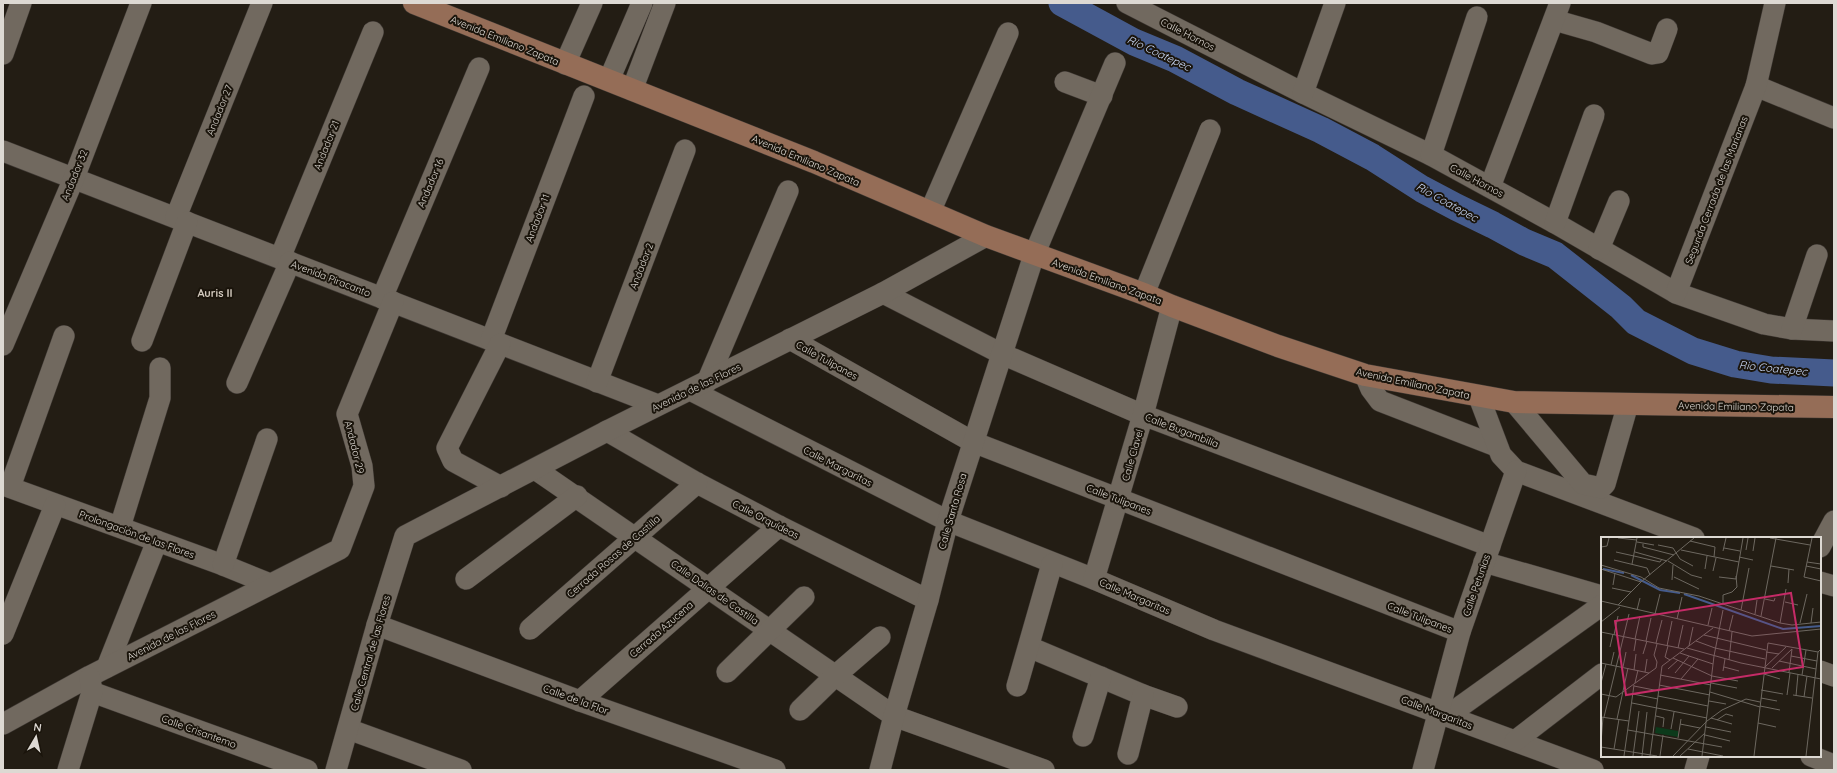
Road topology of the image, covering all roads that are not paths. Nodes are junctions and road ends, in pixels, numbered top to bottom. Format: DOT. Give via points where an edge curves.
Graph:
graph roads {
  1 [pos="21,3"];
  2 [pos="141,3"];
  3 [pos="262,3"];
  4 [pos="416,3"];
  5 [pos="592,3"];
  6 [pos="642,3"];
  7 [pos="1127,3"];
  8 [pos="1335,3"];
  9 [pos="1775,3"];
  10 [pos="661,4"];
  11 [pos="1557,12"];
  12 [pos="1477,17"];
  13 [pos="1667,29"];
  14 [pos="373,32"];
  15 [pos="1008,32"];
  16 [pos="3,54"];
  17 [pos="1115,63"];
  18 [pos="565,64"];
  19 [pos="478,68"];
  20 [pos="609,80"];
  21 [pos="1065,82"];
  22 [pos="1756,86"];
  23 [pos="632,90"];
  24 [pos="1303,93"];
  25 [pos="584,96"];
  26 [pos="1102,96"];
  27 [pos="1594,115"];
  28 [pos="1834,118"];
  29 [pos="1210,130"];
  30 [pos="685,150"];
  31 [pos="3,151"];
  32 [pos="1431,155"];
  33 [pos="74,178"];
  34 [pos="1490,187"];
  35 [pos="788,191"];
  36 [pos="1619,201"];
  37 [pos="930,212"];
  38 [pos="182,220"];
  39 [pos="1555,223"];
  40 [pos="986,236"];
  41 [pos="1599,249"];
  42 [pos="1034,254"];
  43 [pos="1817,255"];
  44 [pos="285,260"];
  45 [pos="883,293"];
  46 [pos="1676,293"];
  47 [pos="1144,294"];
  48 [pos="387,300"];
  49 [pos="1172,306"];
  50 [pos="1792,329"];
  51 [pos="1834,330"];
  52 [pos="64,336"];
  53 [pos="790,339"];
  54 [pos="142,341"];
  55 [pos="495,342"];
  56 [pos="3,345"];
  57 [pos="1002,354"];
  58 [pos="160,368"];
  59 [pos="1366,375"];
  60 [pos="597,382"];
  61 [pos="237,384"];
  62 [pos="698,386"];
  63 [pos="1479,397"];
  64 [pos="1514,402"];
  65 [pos="1628,404"];
  66 [pos="658,405"];
  67 [pos="1834,407"];
  68 [pos="1143,415"];
  69 [pos="607,431"];
  70 [pos="267,439"];
  71 [pos="973,442"];
  72 [pos="1496,446"];
  73 [pos="535,469"];
  74 [pos="1516,471"];
  75 [pos="697,483"];
  76 [pos="6,486"];
  77 [pos="501,487"];
  78 [pos="577,496"];
  79 [pos="1119,499"];
  80 [pos="55,505"];
  81 [pos="948,521"];
  82 [pos="1834,521"];
  83 [pos="779,526"];
  84 [pos="120,527"];
  85 [pos="405,536"];
  86 [pos="634,537"];
  87 [pos="1690,537"];
  88 [pos="157,541"];
  89 [pos="1821,545"];
  90 [pos="340,549"];
  91 [pos="1487,554"];
  92 [pos="1052,564"];
  93 [pos="224,565"];
  94 [pos="1094,579"];
  95 [pos="466,580"];
  96 [pos="1821,582"];
  97 [pos="270,584"];
  98 [pos="1834,586"];
  99 [pos="708,588"];
  100 [pos="1601,596"];
  101 [pos="804,597"];
  102 [pos="928,600"];
  103 [pos="1601,606"];
  104 [pos="377,625"];
  105 [pos="530,629"];
  106 [pos="769,630"];
  107 [pos="1460,632"];
  108 [pos="3,634"];
  109 [pos="880,637"];
  110 [pos="1029,647"];
  111 [pos="1821,671"];
  112 [pos="726,672"];
  113 [pos="836,675"];
  114 [pos="1601,675"];
  115 [pos="1834,676"];
  116 [pos="1101,677"];
  117 [pos="96,678"];
  118 [pos="1017,686"];
  119 [pos="1144,695"];
  120 [pos="580,701"];
  121 [pos="1177,707"];
  122 [pos="800,710"];
  123 [pos="1443,714"];
  124 [pos="894,716"];
  125 [pos="3,724"];
  126 [pos="348,729"];
  127 [pos="1083,736"];
  128 [pos="1515,741"];
  129 [pos="1128,754"];
  130 [pos="1699,757"];
  131 [pos="1814,757"];
  132 [pos="1834,765"];
  133 [pos="68,770"];
  134 [pos="307,770"];
  135 [pos="336,770"];
  136 [pos="461,770"];
  137 [pos="775,770"];
  138 [pos="880,770"];
  139 [pos="1044,770"];
  140 [pos="1423,770"];
  141 [pos="1593,770"];
  142 [pos="1695,770"];
  1 -- 16 [label="street"];
  2 -- 33 [label="street, Andador 32"];
  3 -- 38 [label="street, Andador 27"];
  4 -- 18 [label="main road, Avenida Emiliano Zapata"];
  5 -- 18 [label="street"];
  6 -- 20 [label="street"];
  7 -- 24 [label="street, Calle Hornos"];
  8 -- 24 [label="street"];
  9 -- 22 [label="street, Segunda Cerrada de las Marianas"];
  10 -- 23 [label="street"];
  11 -- 13 [label="street" via="1596,32 1652,54 1658,53"];
  11 -- 34 [label="street"];
  12 -- 32 [label="street"];
  14 -- 44 [label="street, Andador 21"];
  15 -- 37 [label="street"];
  17 -- 26 [label="street, Calle Santa Rosa"];
  18 -- 20 [label="main road, Avenida Emiliano Zapata"];
  19 -- 48 [label="street, Andador 16"];
  20 -- 23 [label="main road, Avenida Emiliano Zapata"];
  21 -- 26 [label="street"];
  22 -- 28 [label="street"];
  22 -- 46 [label="street, Segunda Cerrada de las Marianas"];
  23 -- 37 [label="main road, Avenida Emiliano Zapata" via="814,162"];
  24 -- 32 [label="street, Calle Hornos"];
  25 -- 55 [label="street, Andador 11"];
  26 -- 42 [label="street, Calle Santa Rosa"];
  27 -- 39 [label="street"];
  29 -- 47 [label="street"];
  30 -- 60 [label="street, Andador 2"];
  31 -- 33 [label="street, Avenida Piracanto"];
  32 -- 34 [label="street, Calle Hornos"];
  33 -- 38 [label="street, Avenida Piracanto"];
  33 -- 56 [label="street, Andador 32"];
  34 -- 39 [label="street, Calle Hornos"];
  35 -- 62 [label="street"];
  36 -- 41 [label="street"];
  37 -- 40 [label="main road, Avenida Emiliano Zapata"];
  38 -- 44 [label="street, Avenida Piracanto"];
  38 -- 54 [label="street, Andador 27"];
  39 -- 41 [label="street, Calle Hornos"];
  40 -- 42 [label="main road, Avenida Emiliano Zapata"];
  40 -- 45 [label="street, Avenida de las Flores"];
  41 -- 46 [label="street, Calle Hornos"];
  42 -- 47 [label="main road, Avenida Emiliano Zapata"];
  42 -- 57 [label="street, Calle Santa Rosa"];
  43 -- 50 [label="street"];
  44 -- 48 [label="street, Avenida Piracanto"];
  44 -- 61 [label="street, Andador 21"];
  45 -- 53 [label="street, Avenida de las Flores"];
  45 -- 57 [label="street, Calle Bugambilia"];
  46 -- 50 [label="street, Calle Hornos" via="1764,324"];
  47 -- 49 [label="main road, Avenida Emiliano Zapata"];
  48 -- 55 [label="street, Avenida Piracanto"];
  48 -- 90 [label="street, Andador 29" via="347,414 362,466 364,486"];
  49 -- 59 [label="main road, Avenida Emiliano Zapata" via="1278,346"];
  49 -- 68 [label="street, Calle Clavel"];
  50 -- 51 [label="street, Calle Hornos"];
  52 -- 76 [label="street"];
  53 -- 62 [label="street, Avenida de las Flores"];
  53 -- 71 [label="street, Calle Tulipanes"];
  55 -- 60 [label="street, Avenida Piracanto"];
  55 -- 77 [label="street, Andador 11" via="447,448 454,461"];
  57 -- 68 [label="street, Calle Bugambilia"];
  57 -- 71 [label="street, Calle Santa Rosa"];
  58 -- 84 [label="street" via="160,398"];
  59 -- 63 [label="main road, Avenida Emiliano Zapata"];
  59 -- 72 [label="street" via="1371,389 1380,400"];
  60 -- 66 [label="street, Avenida Piracanto"];
  62 -- 66 [label="street, Avenida de las Flores"];
  62 -- 81 [label="street, Calle Margaritas"];
  63 -- 64 [label="main road, Avenida Emiliano Zapata"];
  63 -- 72 [label="street"];
  64 -- 65 [label="main road, Avenida Emiliano Zapata"];
  64 -- 65 [label="street" via="1582,484 1601,488 1605,484"];
  65 -- 67 [label="main road, Avenida Emiliano Zapata"];
  66 -- 69 [label="street, Avenida de las Flores"];
  68 -- 79 [label="street, Calle Clavel"];
  68 -- 91 [label="street, Calle Bugambilia"];
  69 -- 73 [label="street, Avenida de las Flores"];
  69 -- 75 [label="street, Calle Orquídeas"];
  70 -- 93 [label="street"];
  71 -- 79 [label="street, Calle Tulipanes"];
  71 -- 81 [label="street, Calle Santa Rosa"];
  72 -- 74 [label="street" via="1500,455"];
  73 -- 77 [label="street, Avenida de las Flores"];
  73 -- 78 [label="street, Calle Dalias de Castilla"];
  74 -- 87 [label="street"];
  74 -- 91 [label="street, Calle Petunias"];
  75 -- 83 [label="street, Calle Orquídeas"];
  75 -- 86 [label="street, Cerrada Rosas de Castilla"];
  76 -- 80 [label="street, Prolongación de las Flores"];
  77 -- 85 [label="street, Avenida de las Flores"];
  78 -- 86 [label="street, Calle Dalias de Castilla"];
  78 -- 95 [label="street"];
  79 -- 94 [label="street, Calle Clavel"];
  79 -- 107 [label="street, Calle Tulipanes"];
  80 -- 84 [label="street, Prolongación de las Flores"];
  80 -- 108 [label="street"];
  81 -- 92 [label="street, Calle Margaritas"];
  81 -- 102 [label="street, Calle Santa Rosa"];
  82 -- 89 [label="street"];
  83 -- 99 [label="street, Cerrada Azucena"];
  83 -- 102 [label="street, Calle Orquídeas"];
  84 -- 88 [label="street, Prolongación de las Flores"];
  85 -- 104 [label="street, Calle Central de las Flores"];
  86 -- 99 [label="street, Calle Dalias de Castilla"];
  86 -- 105 [label="street, Cerrada Rosas de Castilla"];
  88 -- 93 [label="street, Prolongación de las Flores"];
  88 -- 117 [label="street"];
  90 -- 97 [label="street, Avenida de las Flores"];
  91 -- 100 [label="street, Calle Bugambilia"];
  91 -- 107 [label="street, Calle Petunias"];
  92 -- 94 [label="street, Calle Margaritas"];
  92 -- 110 [label="street"];
  93 -- 97 [label="street, Prolongación de las Flores"];
  94 -- 123 [label="street, Calle Margaritas" via="1214,630"];
  96 -- 98 [label="street"];
  97 -- 117 [label="street, Avenida de las Flores"];
  99 -- 106 [label="street, Calle Dalias de Castilla"];
  99 -- 120 [label="street, Cerrada Azucena"];
  101 -- 106 [label="street"];
  102 -- 124 [label="street, Calle Santa Rosa"];
  103 -- 123 [label="street"];
  104 -- 120 [label="street, Calle de la Flor"];
  104 -- 126 [label="street, Calle Central de las Flores"];
  106 -- 112 [label="street"];
  106 -- 113 [label="street, Calle Dalias de Castilla"];
  107 -- 123 [label="street, Calle Petunias"];
  109 -- 113 [label="street"];
  110 -- 116 [label="street"];
  110 -- 118 [label="street"];
  111 -- 115 [label="street"];
  113 -- 122 [label="street"];
  113 -- 124 [label="street, Calle Dalias de Castilla"];
  114 -- 128 [label="street"];
  116 -- 119 [label="street"];
  116 -- 127 [label="street"];
  117 -- 125 [label="street, Avenida de las Flores"];
  117 -- 133 [label="street"];
  117 -- 134 [label="street, Calle Crisantemo"];
  119 -- 121 [label="street"];
  119 -- 129 [label="street"];
  120 -- 137 [label="street, Calle de la Flor"];
  123 -- 128 [label="street, Calle Margaritas"];
  123 -- 140 [label="street, Calle Petunias"];
  124 -- 138 [label="street, Calle Santa Rosa"];
  124 -- 139 [label="street, Calle Dalias de Castilla"];
  126 -- 135 [label="street, Calle Central de las Flores"];
  126 -- 136 [label="street"];
  128 -- 141 [label="street, Calle Margaritas"];
  130 -- 142 [label="street"];
  131 -- 132 [label="street"];
}
